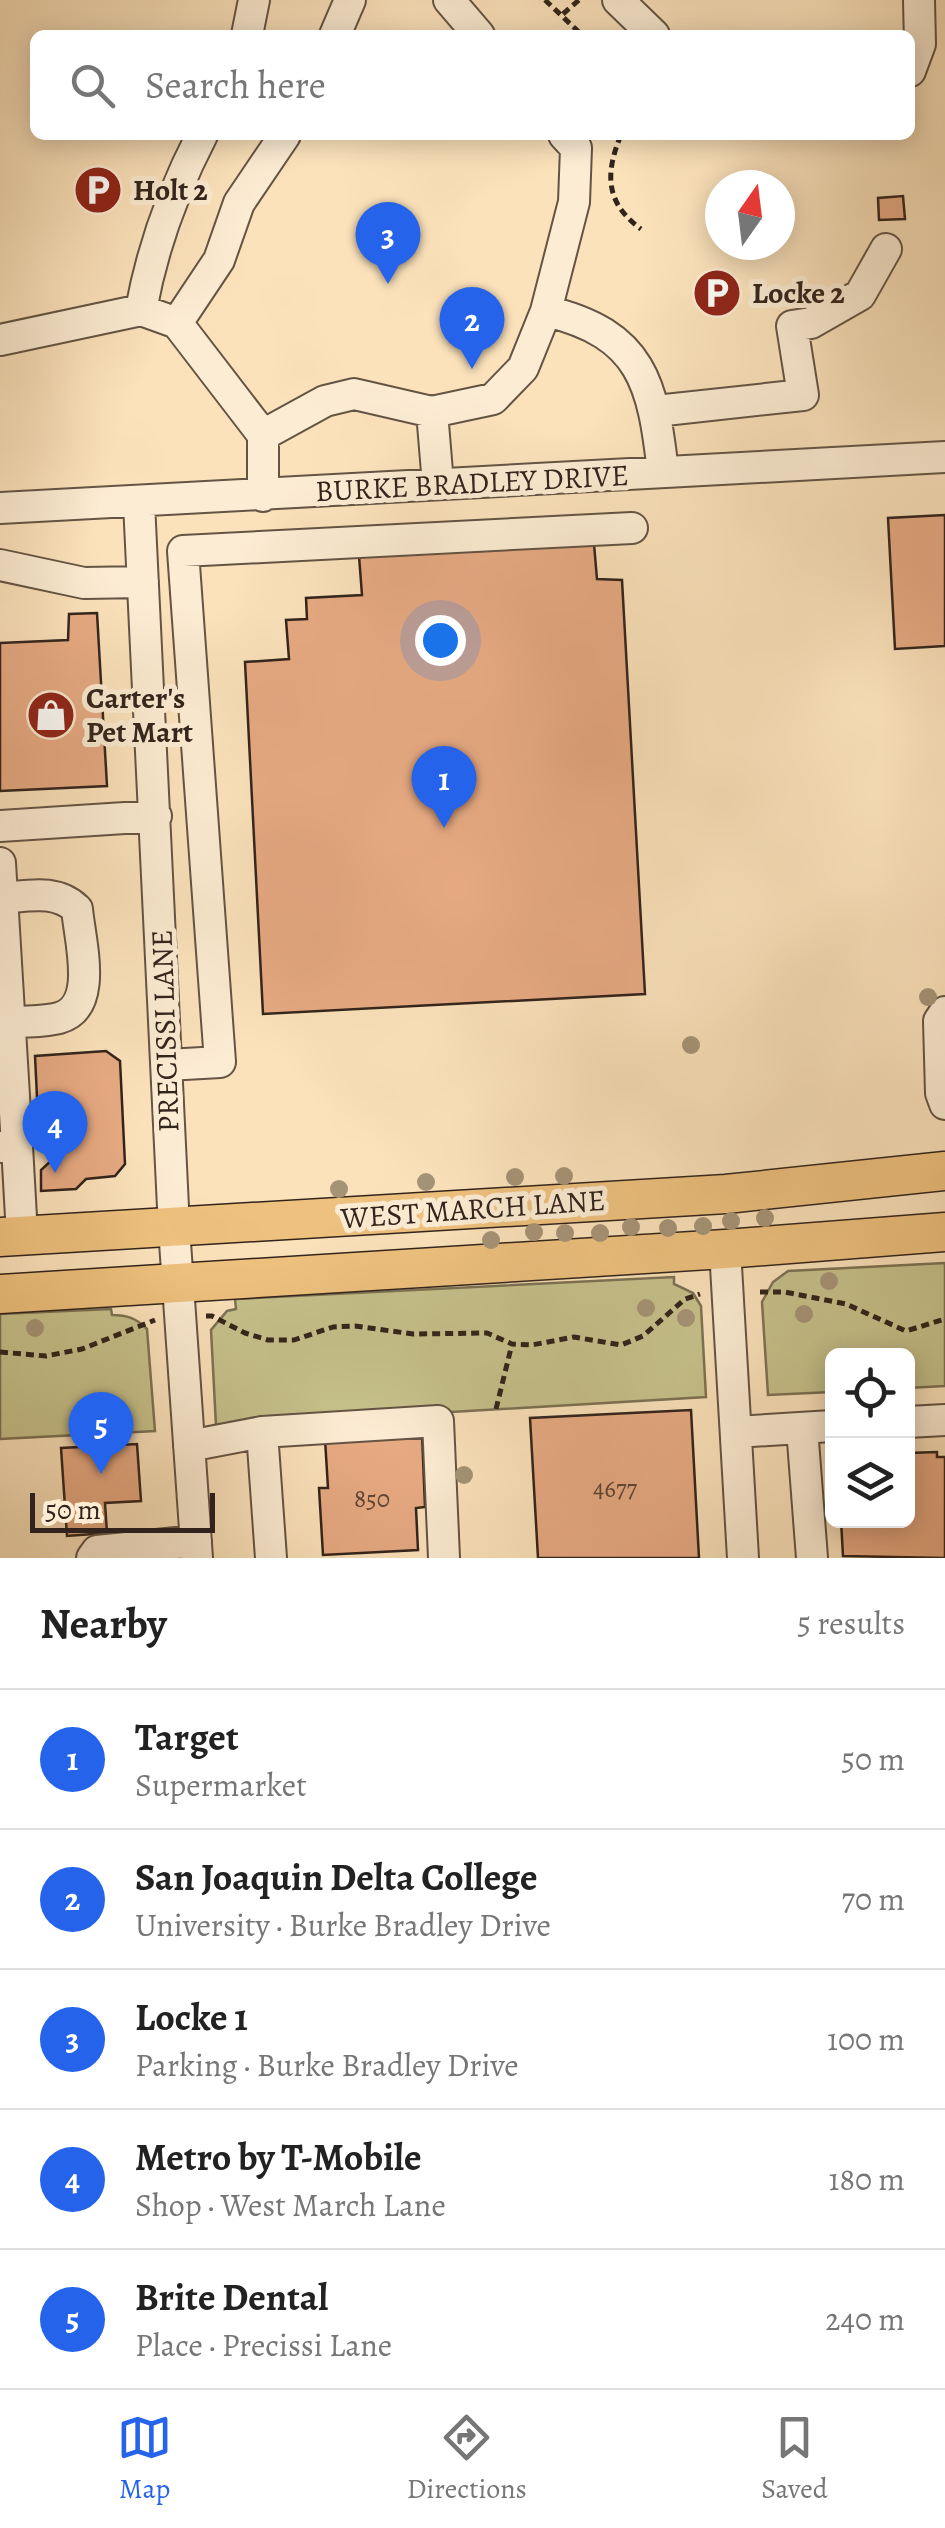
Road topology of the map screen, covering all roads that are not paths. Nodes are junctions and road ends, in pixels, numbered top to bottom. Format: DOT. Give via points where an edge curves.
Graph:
graph roads {
  1 [pos="254,0"];
  2 [pos="350,0"];
  3 [pos="449,0"];
  4 [pos="618,0"];
  5 [pos="919,0"];
  6 [pos="248,30"];
  7 [pos="337,30"];
  8 [pos="475,30"];
  9 [pos="649,30"];
  10 [pos="932,31"];
  11 [pos="915,58"];
  12 [pos="199,140"];
  13 [pos="283,140"];
  14 [pos="569,140"];
  15 [pos="886,249"];
  16 [pos="141,310"];
  17 [pos="546,311"];
  18 [pos="177,323"];
  19 [pos="0,340"];
  20 [pos="656,411"];
  21 [pos="432,412"];
  22 [pos="263,436"];
  23 [pos="945,457"];
  24 [pos="663,472"];
  25 [pos="438,484"];
  26 [pos="263,496"];
  27 [pos="139,503"];
  28 [pos="0,508"];
  29 [pos="632,528"];
  30 [pos="0,565"];
  31 [pos="143,582"];
  32 [pos="156,816"];
  33 [pos="0,826"];
  34 [pos="0,864"];
  35 [pos="2,898"];
  36 [pos="945,1012"];
  37 [pos="10,1023"];
  38 [pos="166,1065"];
  39 [pos="945,1104"];
  40 [pos="9,1147"];
  41 [pos="945,1171"];
  42 [pos="174,1228"];
  43 [pos="945,1232"];
  44 [pos="11,1236"];
  45 [pos="725,1249"];
  46 [pos="0,1294"];
  47 [pos="179,1301"];
  48 [pos="945,1420"];
  49 [pos="915,1422"];
  50 [pos="825,1426"];
  51 [pos="802,1428"];
  52 [pos="262,1432"];
  53 [pos="736,1432"];
  54 [pos="189,1446"];
  55 [pos="196,1550"];
  56 [pos="92,1558"];
  57 [pos="271,1558"];
  58 [pos="444,1558"];
  59 [pos="743,1558"];
  60 [pos="812,1558"];
  1 -- 6 [label="street"];
  2 -- 7 [label="street"];
  3 -- 8 [label="street"];
  4 -- 9 [label="street"];
  5 -- 10 [label="street"];
  10 -- 11 [label="street"];
  12 -- 16 [label="street" via="150,264"];
  13 -- 18 [label="street" via="239,203 219,260"];
  14 -- 17 [label="street" via="576,148 574,202"];
  15 -- 20 [label="street" via="860,295 811,323 792,326 804,395"];
  16 -- 18 [label="street"];
  16 -- 19 [label="street"];
  17 -- 20 [label="street" via="610,336 640,366"];
  17 -- 21 [label="street" via="522,368 493,399"];
  18 -- 22 [label="street"];
  20 -- 24 [label="street"];
  21 -- 22 [label="street" via="354,394 325,401"];
  21 -- 25 [label="street"];
  22 -- 26 [label="street"];
  23 -- 24 [label="street, BURKE BRADLEY DRIVE"];
  24 -- 25 [label="street, BURKE BRADLEY DRIVE"];
  25 -- 26 [label="street, BURKE BRADLEY DRIVE"];
  26 -- 27 [label="street, BURKE BRADLEY DRIVE"];
  27 -- 28 [label="street, BURKE BRADLEY DRIVE"];
  27 -- 31 [label="street, PRECISSI LANE"];
  29 -- 38 [label="street" via="183,551 220,1062"];
  30 -- 31 [label="street" via="84,583"];
  31 -- 32 [label="street, PRECISSI LANE"];
  32 -- 33 [label="street"];
  32 -- 38 [label="street, PRECISSI LANE"];
  34 -- 35 [label="street"];
  35 -- 37 [label="street"];
  35 -- 37 [label="street" via="53,895 77,909 84,994 78,1008 60,1018"];
  36 -- 39 [label="street" via="939,1021"];
  37 -- 40 [label="street"];
  38 -- 42 [label="street, PRECISSI LANE"];
  40 -- 44 [label="street"];
  41 -- 42 [label="main road, WEST MARCH LANE" via="726,1194"];
  42 -- 44 [label="main road, WEST MARCH LANE"];
  42 -- 47 [label="street, PRECISSI LANE"];
  43 -- 45 [label="main road, WEST MARCH LANE"];
  45 -- 47 [label="main road, WEST MARCH LANE"];
  45 -- 53 [label="street"];
  46 -- 47 [label="main road, WEST MARCH LANE"];
  47 -- 54 [label="street, PRECISSI LANE"];
  48 -- 49 [label="street"];
  50 -- 51 [label="street"];
  51 -- 53 [label="street"];
  51 -- 60 [label="street"];
  52 -- 54 [label="street"];
  52 -- 57 [label="street"];
  52 -- 58 [label="street" via="438,1421"];
  53 -- 59 [label="street"];
  54 -- 55 [label="street, PRECISSI LANE"];
  55 -- 56 [label="street" via="97,1551"];
}
